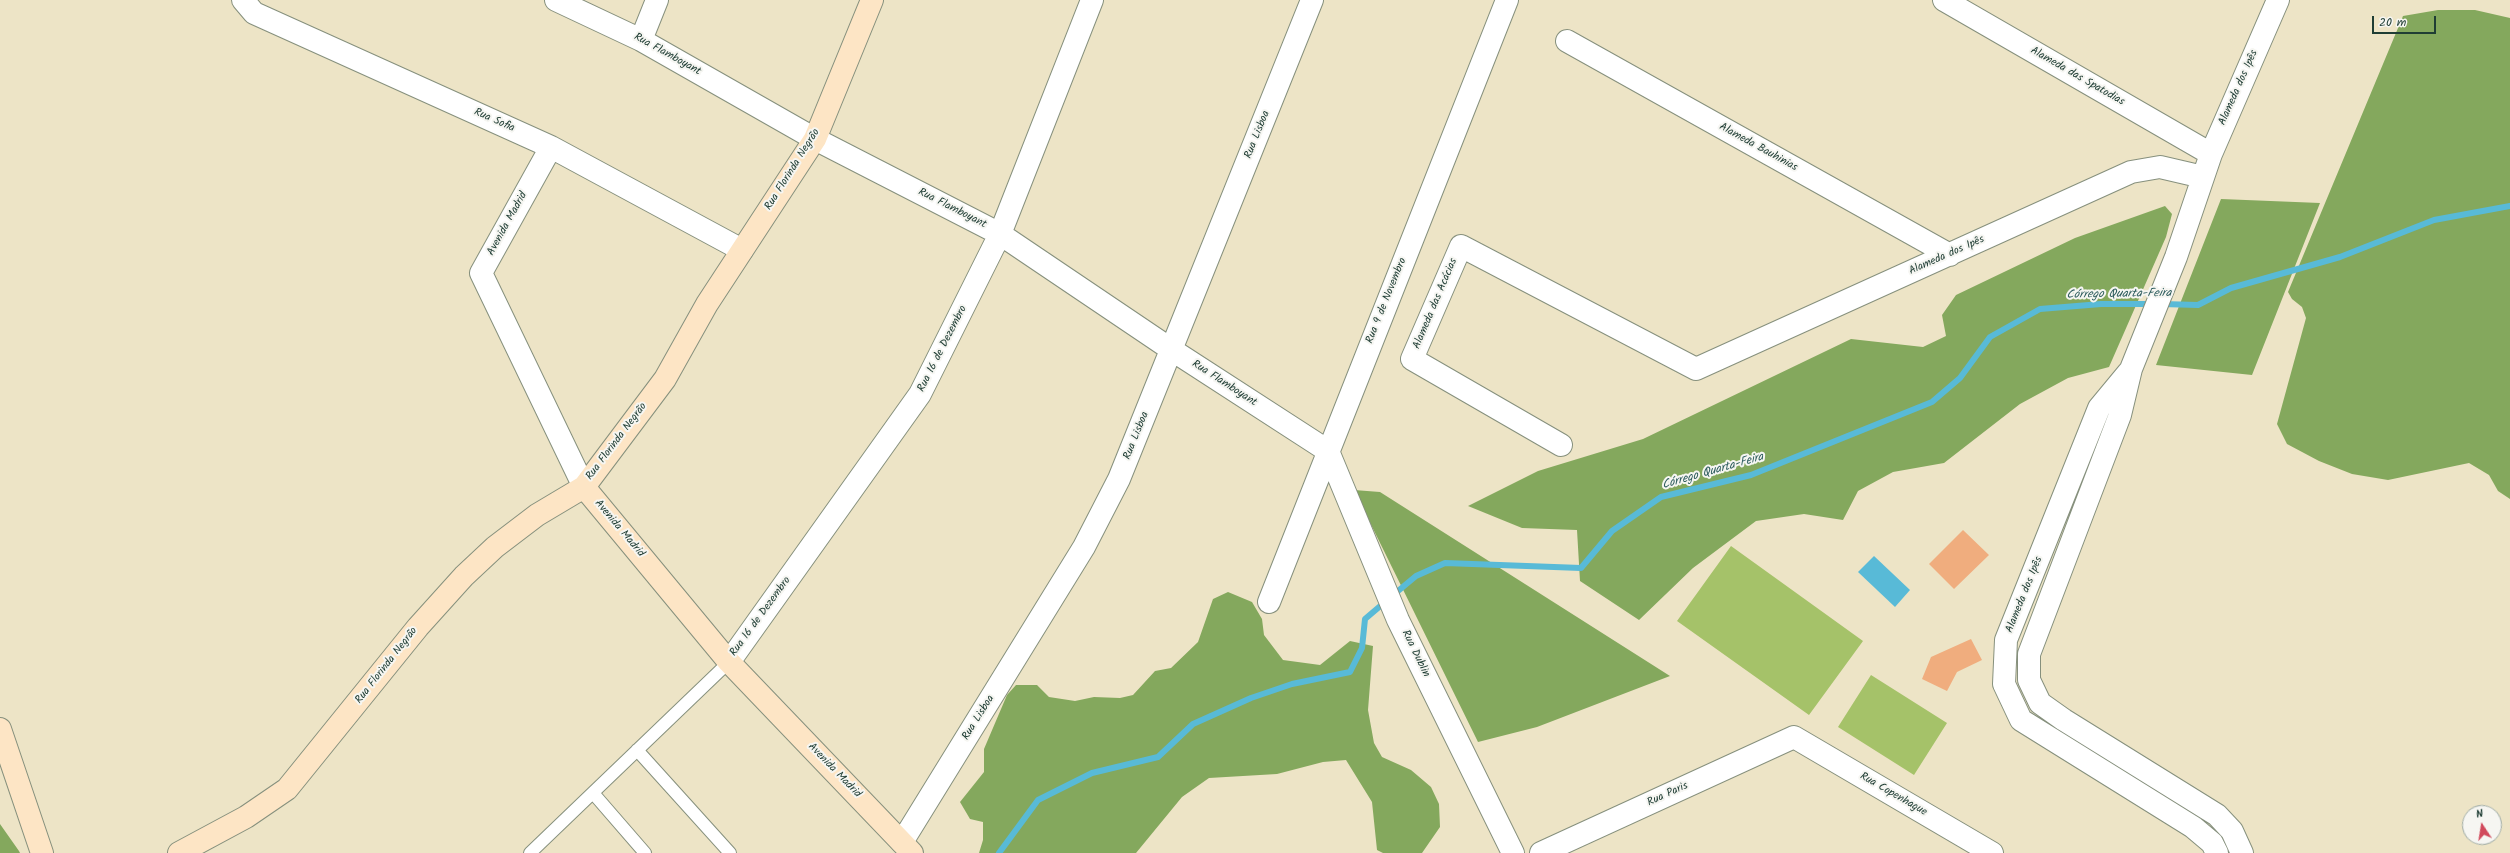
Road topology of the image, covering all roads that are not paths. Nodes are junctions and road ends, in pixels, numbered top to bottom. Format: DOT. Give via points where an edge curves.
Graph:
graph roads {
  1 [pos="243,0"];
  2 [pos="556,0"];
  3 [pos="657,0"];
  4 [pos="872,0"];
  5 [pos="1092,0"];
  6 [pos="1312,0"];
  7 [pos="1506,0"];
  8 [pos="1944,0"];
  9 [pos="2278,0"];
  10 [pos="641,40"];
  11 [pos="1566,41"];
  12 [pos="814,139"];
  13 [pos="552,147"];
  14 [pos="2211,154"];
  15 [pos="2203,177"];
  16 [pos="1000,234"];
  17 [pos="742,250"];
  18 [pos="1950,255"];
  19 [pos="1172,350"];
  20 [pos="1696,369"];
  21 [pos="2131,369"];
  22 [pos="1561,444"];
  23 [pos="1328,451"];
  24 [pos="584,487"];
  25 [pos="1269,602"];
  26 [pos="2006,640"];
  27 [pos="2029,654"];
  28 [pos="729,662"];
  29 [pos="2040,703"];
  30 [pos="2021,720"];
  31 [pos="0,730"];
  32 [pos="1794,737"];
  33 [pos="638,750"];
  34 [pos="593,793"];
  35 [pos="907,847"];
  36 [pos="42,853"];
  37 [pos="179,853"];
  38 [pos="530,853"];
  39 [pos="645,853"];
  40 [pos="730,853"];
  41 [pos="1513,853"];
  42 [pos="1542,853"];
  43 [pos="1992,853"];
  44 [pos="2216,853"];
  45 [pos="2241,853"];
  1 -- 13 [label="street, Rua Sofia" via="254,13"];
  2 -- 10 [label="street, Rua Flamboyant"];
  3 -- 10 [label="street"];
  4 -- 12 [label="street, Rua Florinda Negrão"];
  5 -- 16 [label="street, Rua 16 de Dezembro"];
  6 -- 19 [label="street, Rua Lisboa"];
  7 -- 23 [label="street, Rua 9 de Novembro"];
  8 -- 14 [label="street, Alameda das Spatodias"];
  9 -- 14 [label="street, Alameda dos Ipês"];
  10 -- 12 [label="street, Rua Flamboyant"];
  11 -- 18 [label="street, Alameda Bauhinias"];
  12 -- 16 [label="street, Rua Flamboyant"];
  12 -- 17 [label="street, Rua Florinda Negrão"];
  13 -- 17 [label="street, Rua Sofia"];
  13 -- 24 [label="street, Avenida Madrid" via="480,273"];
  14 -- 15 [label="street, Alameda dos Ipês"];
  15 -- 18 [label="street, Alameda dos Ipês" via="2160,167 2131,172"];
  15 -- 21 [label="street, Alameda dos Ipês" via="2176,257"];
  16 -- 19 [label="street, Rua Flamboyant"];
  16 -- 28 [label="street, Rua 16 de Dezembro" via="920,394"];
  17 -- 24 [label="street, Rua Florinda Negrão" via="707,304 665,379"];
  18 -- 20 [label="street, Alameda dos Ipês"];
  19 -- 23 [label="street, Rua Flamboyant"];
  19 -- 35 [label="street, Rua Lisboa" via="1119,479 1084,547"];
  20 -- 22 [label="street, Alameda das Acácias" via="1461,246 1412,359"];
  21 -- 26 [label="street, Alameda dos Ipês" via="2099,408"];
  21 -- 27 [label="street, Alameda dos Ipês" via="2120,415"];
  23 -- 25 [label="street, Rua 9 de Novembro"];
  23 -- 41 [label="street, Rua Dublin" via="1398,620"];
  24 -- 28 [label="street, Avenida Madrid"];
  24 -- 37 [label="street, Rua Florinda Negrão" via="537,515 495,547 464,576 418,627 288,789 246,817"];
  26 -- 27 [label="street"];
  26 -- 30 [label="street, Alameda dos Ipês" via="2004,684"];
  27 -- 29 [label="street, Alameda dos Ipês" via="2029,680"];
  28 -- 33 [label="lane"];
  28 -- 35 [label="street, Avenida Madrid"];
  29 -- 30 [label="street"];
  29 -- 45 [label="street, Alameda dos Ipês" via="2217,815 2232,831"];
  30 -- 44 [label="street" via="2194,828 2212,843"];
  31 -- 36 [label="street"];
  32 -- 42 [label="street, Rua Paris"];
  32 -- 43 [label="street, Rua Copenhague"];
  33 -- 34 [label="lane"];
  33 -- 40 [label="lane"];
  34 -- 38 [label="lane"];
  34 -- 39 [label="lane"];
}
